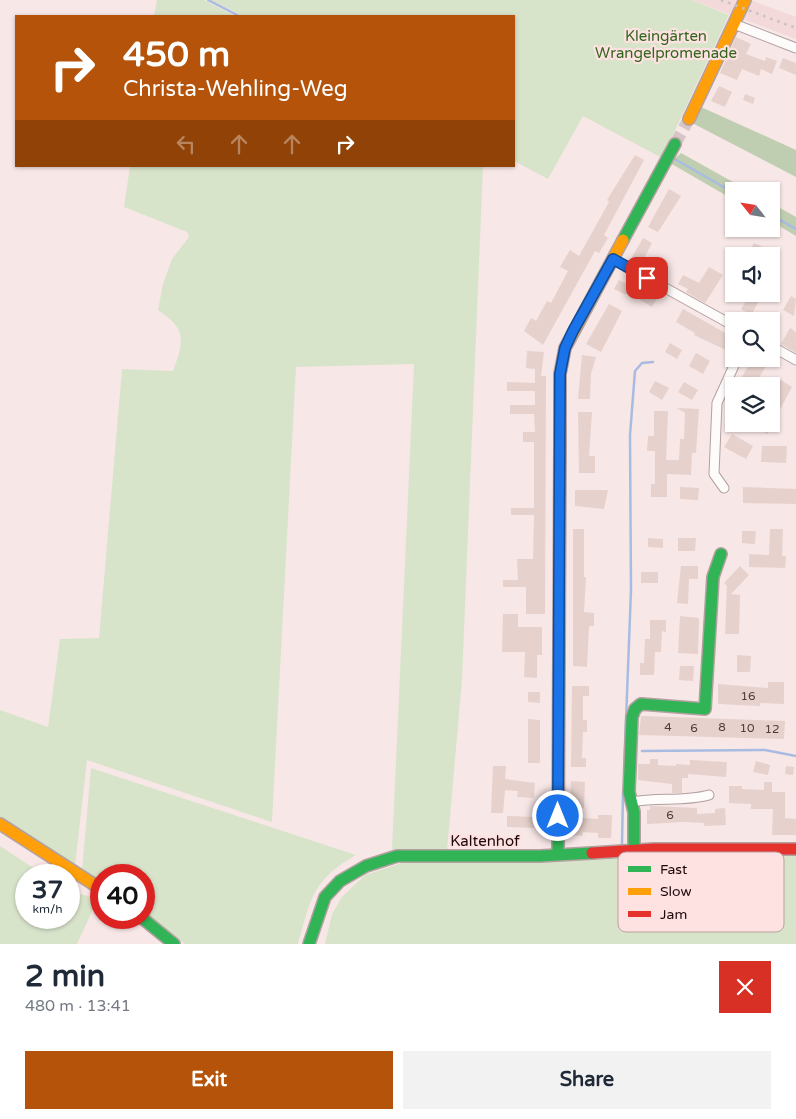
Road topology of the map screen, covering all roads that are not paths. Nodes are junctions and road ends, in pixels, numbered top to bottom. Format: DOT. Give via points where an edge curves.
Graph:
graph roads {
  1 [pos="745,2"];
  2 [pos="734,24"];
  3 [pos="796,48"];
  4 [pos="689,119"];
  5 [pos="675,144"];
  6 [pos="613,259"];
  7 [pos="725,321"];
  8 [pos="780,351"];
  9 [pos="796,360"];
  10 [pos="733,367"];
  11 [pos="724,488"];
  12 [pos="722,554"];
  13 [pos="709,795"];
  14 [pos="632,802"];
  15 [pos="0,824"];
  16 [pos="796,849"];
  17 [pos="634,850"];
  18 [pos="558,854"];
  19 [pos="90,882"];
  20 [pos="155,929"];
  21 [pos="174,944"];
  22 [pos="309,944"];
  1 -- 2 [label="street"];
  2 -- 3 [label="street"];
  2 -- 4 [label="street"];
  5 -- 6 [label="street"];
  6 -- 7 [label="street"];
  6 -- 18 [label="street" via="565,348 560,374"];
  8 -- 9 [label="street"];
  10 -- 11 [label="street" via="717,403 714,474"];
  12 -- 14 [label="street" via="713,577 705,709 641,704 635,709 629,792"];
  13 -- 14 [label="street" via="695,799"];
  14 -- 17 [label="street"];
  15 -- 19 [label="street"];
  16 -- 17 [label="street, Kaltenhof"];
  17 -- 18 [label="street, Kaltenhof"];
  18 -- 22 [label="street, Kaltenhof" via="397,856 366,866 340,881 325,897"];
  20 -- 21 [label="street"];
}
